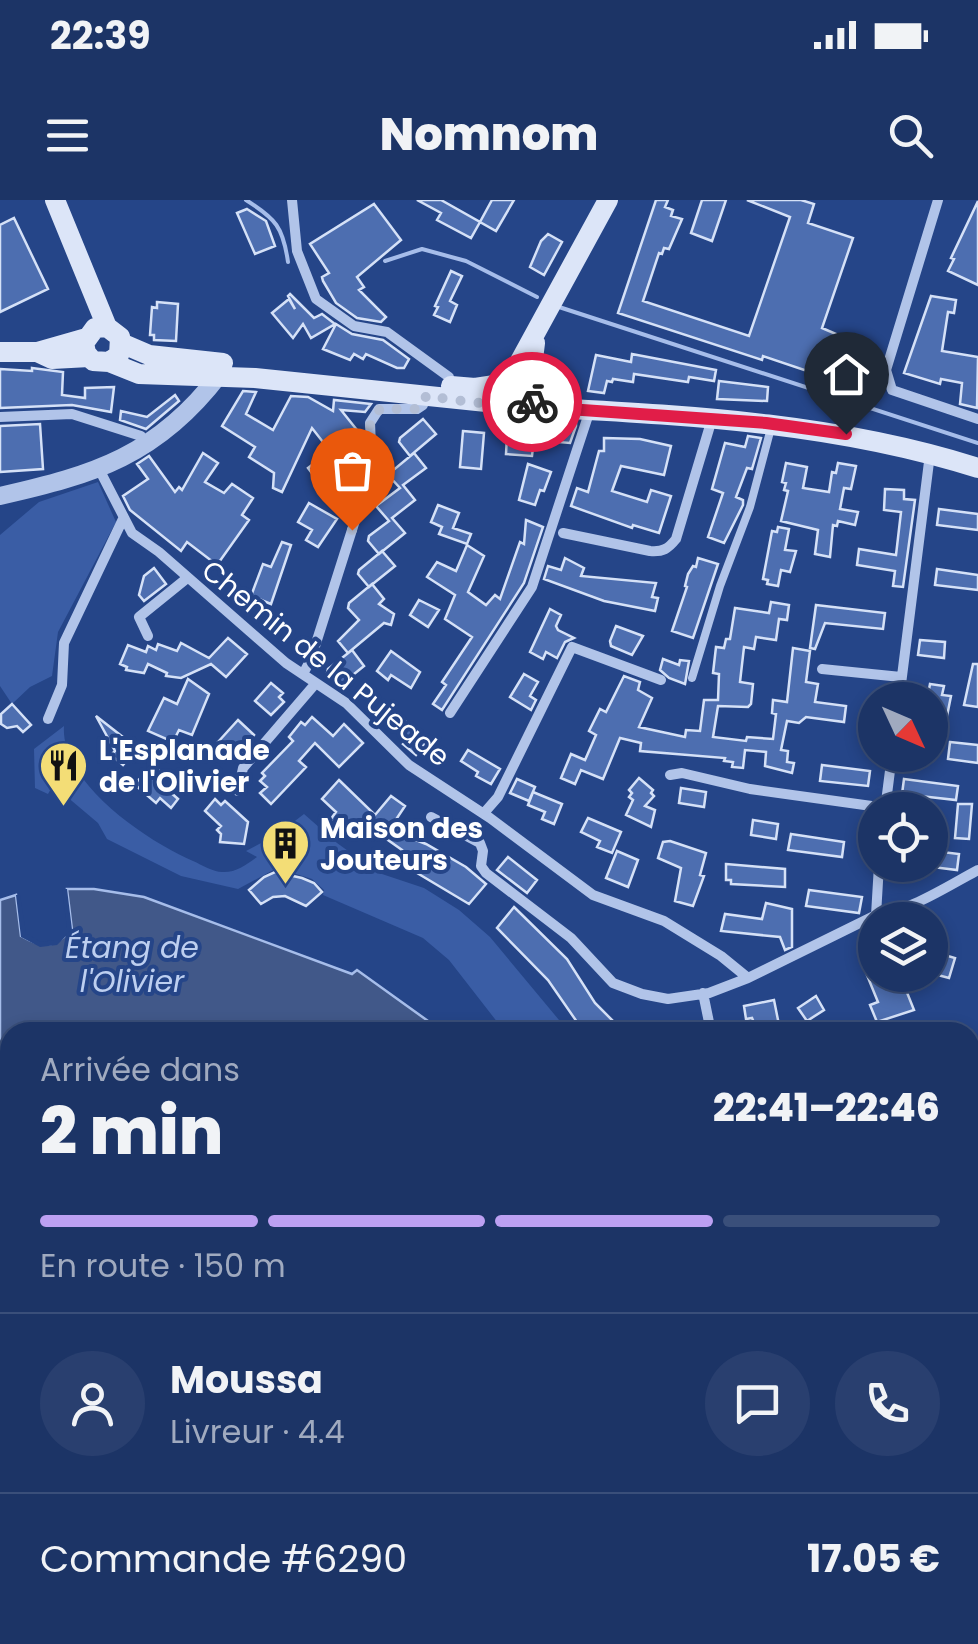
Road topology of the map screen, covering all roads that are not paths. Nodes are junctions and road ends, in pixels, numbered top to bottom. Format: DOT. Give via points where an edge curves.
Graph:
graph roads {
  1 [pos="55,200"];
  2 [pos="292,200"];
  3 [pos="608,200"];
  4 [pos="938,200"];
  5 [pos="96,343"];
  6 [pos="0,352"];
  7 [pos="218,375"];
  8 [pos="450,386"];
  9 [pos="524,388"];
  10 [pos="426,396"];
  11 [pos="587,408"];
  12 [pos="0,417"];
  13 [pos="712,418"];
  14 [pos="978,418"];
  15 [pos="772,424"];
  16 [pos="146,445"];
  17 [pos="930,454"];
  18 [pos="978,468"];
  19 [pos="99,469"];
  20 [pos="0,496"];
  21 [pos="122,519"];
  22 [pos="563,533"];
  23 [pos="186,579"];
  24 [pos="148,636"];
  25 [pos="822,670"];
  26 [pos="303,674"];
  27 [pos="692,678"];
  28 [pos="901,678"];
  29 [pos="661,680"];
  30 [pos="901,682"];
  31 [pos="316,683"];
  32 [pos="450,713"];
  33 [pos="48,719"];
  34 [pos="670,775"];
  35 [pos="238,791"];
  36 [pos="858,805"];
  37 [pos="484,813"];
  38 [pos="431,817"];
  39 [pos="978,870"];
  40 [pos="916,902"];
  41 [pos="858,924"];
  42 [pos="748,978"];
  43 [pos="703,994"];
  44 [pos="709,1022"];
  1 -- 5 [label="main road" via="82,261"];
  2 -- 8 [label="street" via="297,251 316,299 354,326 388,332 450,377"];
  3 -- 9 [label="main road" via="538,332"];
  4 -- 14 [label="street" via="886,370 892,390"];
  5 -- 6 [label="main road" via="52,359"];
  5 -- 7 [label="main road" via="140,374"];
  5 -- 8 [label="main road" via="119,355 122,343 166,358"];
  7 -- 10 [label="main road"];
  7 -- 16 [label="street" via="175,424"];
  8 -- 9 [label="main road"];
  9 -- 10 [label="main road" via="496,404"];
  9 -- 11 [label="main road"];
  10 -- 26 [label="street" via="417,409 380,409 370,423 372,467"];
  11 -- 13 [label="main road"];
  11 -- 32 [label="street" via="532,587"];
  12 -- 16 [label="street" via="72,414 141,436"];
  13 -- 15 [label="main road"];
  13 -- 22 [label="street" via="671,546 650,551"];
  15 -- 17 [label="main road"];
  15 -- 27 [label="lane"];
  16 -- 19 [label="street"];
  17 -- 18 [label="main road"];
  17 -- 28 [label="street"];
  19 -- 20 [label="street"];
  19 -- 21 [label="street, Chemin de la Pujeade"];
  21 -- 23 [label="street, Chemin de la Pujeade"];
  21 -- 33 [label="street" via="64,642 62,685"];
  23 -- 24 [label="street" via="139,618"];
  23 -- 26 [label="street, Chemin de la Pujeade"];
  25 -- 28 [label="street"];
  26 -- 31 [label="street, Chemin de la Pujeade"];
  28 -- 30 [label="street"];
  29 -- 37 [label="street" via="572,648"];
  31 -- 35 [label="street" via="243,768"];
  31 -- 37 [label="street, Chemin de la Pujeade" via="375,728 409,765"];
  34 -- 36 [label="street"];
  37 -- 42 [label="street, Chemin de la Pujeade" via="592,894 664,921"];
  38 -- 43 [label="street" via="480,843 486,872 572,938 613,982 668,999"];
  39 -- 40 [label="street"];
  41 -- 42 [label="street"];
  42 -- 43 [label="street"];
  43 -- 44 [label="street"];
}
